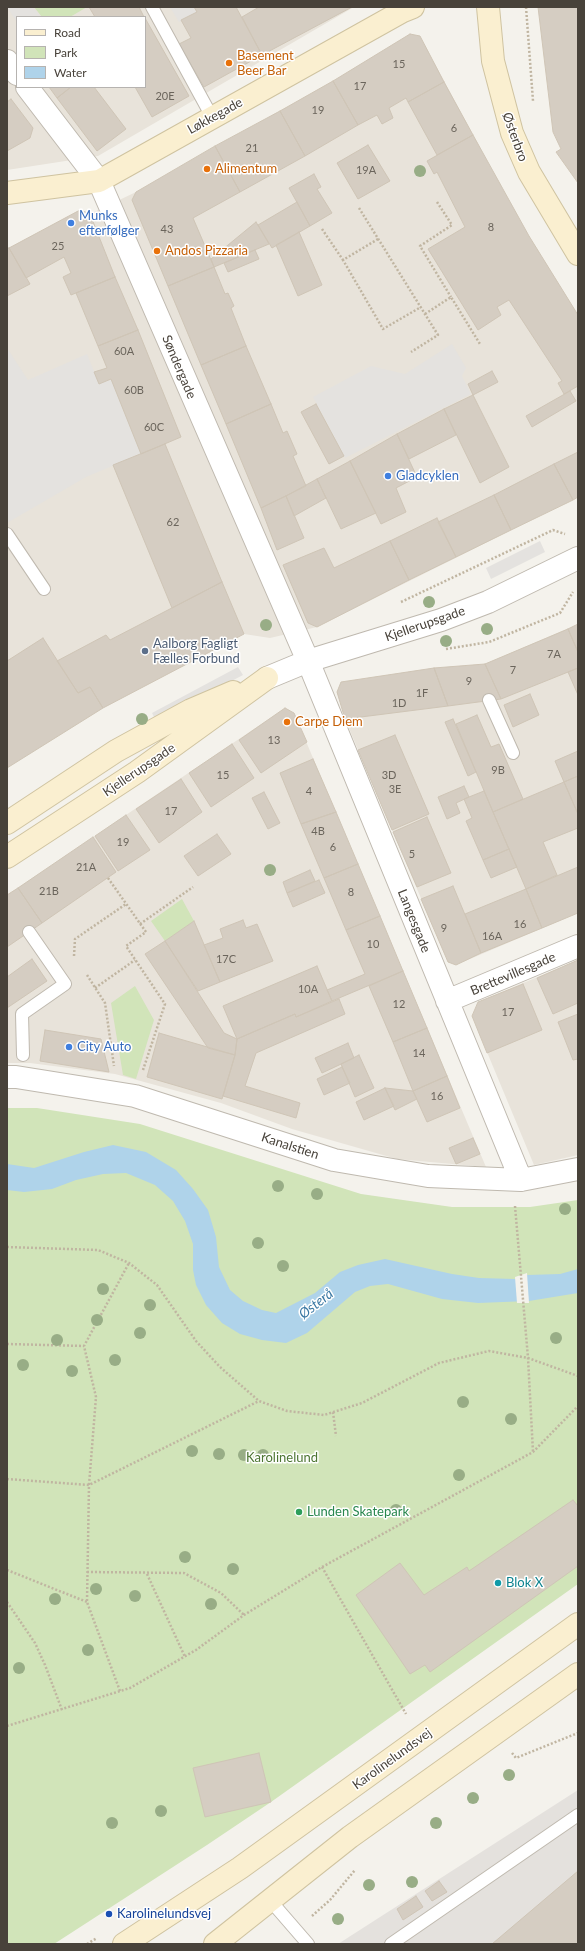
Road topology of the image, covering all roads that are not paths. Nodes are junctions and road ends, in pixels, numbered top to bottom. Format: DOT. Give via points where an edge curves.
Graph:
graph roads {
  1 [pos="152,7"];
  2 [pos="413,7"];
  3 [pos="488,7"];
  4 [pos="7,61"];
  5 [pos="16,73"];
  6 [pos="28,88"];
  7 [pos="212,118"];
  8 [pos="99,181"];
  9 [pos="7,193"];
  10 [pos="578,254"];
  11 [pos="7,534"];
  12 [pos="578,558"];
  13 [pos="44,589"];
  14 [pos="308,661"];
  15 [pos="267,678"];
  16 [pos="489,700"];
  17 [pos="513,753"];
  18 [pos="7,823"];
  19 [pos="7,857"];
  20 [pos="30,932"];
  21 [pos="578,946"];
  22 [pos="447,1001"];
  23 [pos="23,1055"];
  24 [pos="7,1077"];
  25 [pos="578,1169"];
  26 [pos="521,1180"];
  27 [pos="578,1624"];
  28 [pos="578,1674"];
  29 [pos="578,1815"];
  30 [pos="240,1868"];
  31 [pos="269,1899"];
  32 [pos="124,1944"];
  33 [pos="148,1944"];
  34 [pos="215,1944"];
  35 [pos="308,1944"];
  36 [pos="391,1944"];
  1 -- 7 [label="lane"];
  2 -- 7 [label="street, Løkkegade" via="403,10"];
  3 -- 10 [label="street, Østerbro" via="493,62 512,133 532,178"];
  4 -- 5 [label="street"];
  6 -- 8 [label="street, Søndergade"];
  7 -- 8 [label="street, Løkkegade"];
  8 -- 9 [label="street, Løkkegade"];
  8 -- 14 [label="street, Søndergade"];
  11 -- 13 [label="lane"];
  12 -- 14 [label="street, Kjellerupsgade" via="488,602 441,620"];
  14 -- 15 [label="street, Kjellerupsgade"];
  14 -- 22 [label="street, Langesgade"];
  15 -- 18 [label="street, Kjellerupsgade" via="191,710 116,751"];
  15 -- 19 [label="street, Kjellerupsgade" via="149,763"];
  16 -- 17 [label="lane"];
  20 -- 23 [label="lane" via="66,984 22,1014"];
  21 -- 22 [label="street, Brettevillesgade"];
  22 -- 26 [label="street, Langesgade"];
  24 -- 26 [label="street, Kanalstien" via="135,1096 334,1160 428,1176"];
  25 -- 26 [label="street, Kanalstien"];
  27 -- 30 [label="street, Karolinelundsvej"];
  28 -- 31 [label="street" via="350,1837"];
  29 -- 36 [label="lane"];
  30 -- 32 [label="street, Karolinelundsvej"];
  30 -- 33 [label="street"];
  31 -- 34 [label="street"];
  31 -- 35 [label="lane"];
}
